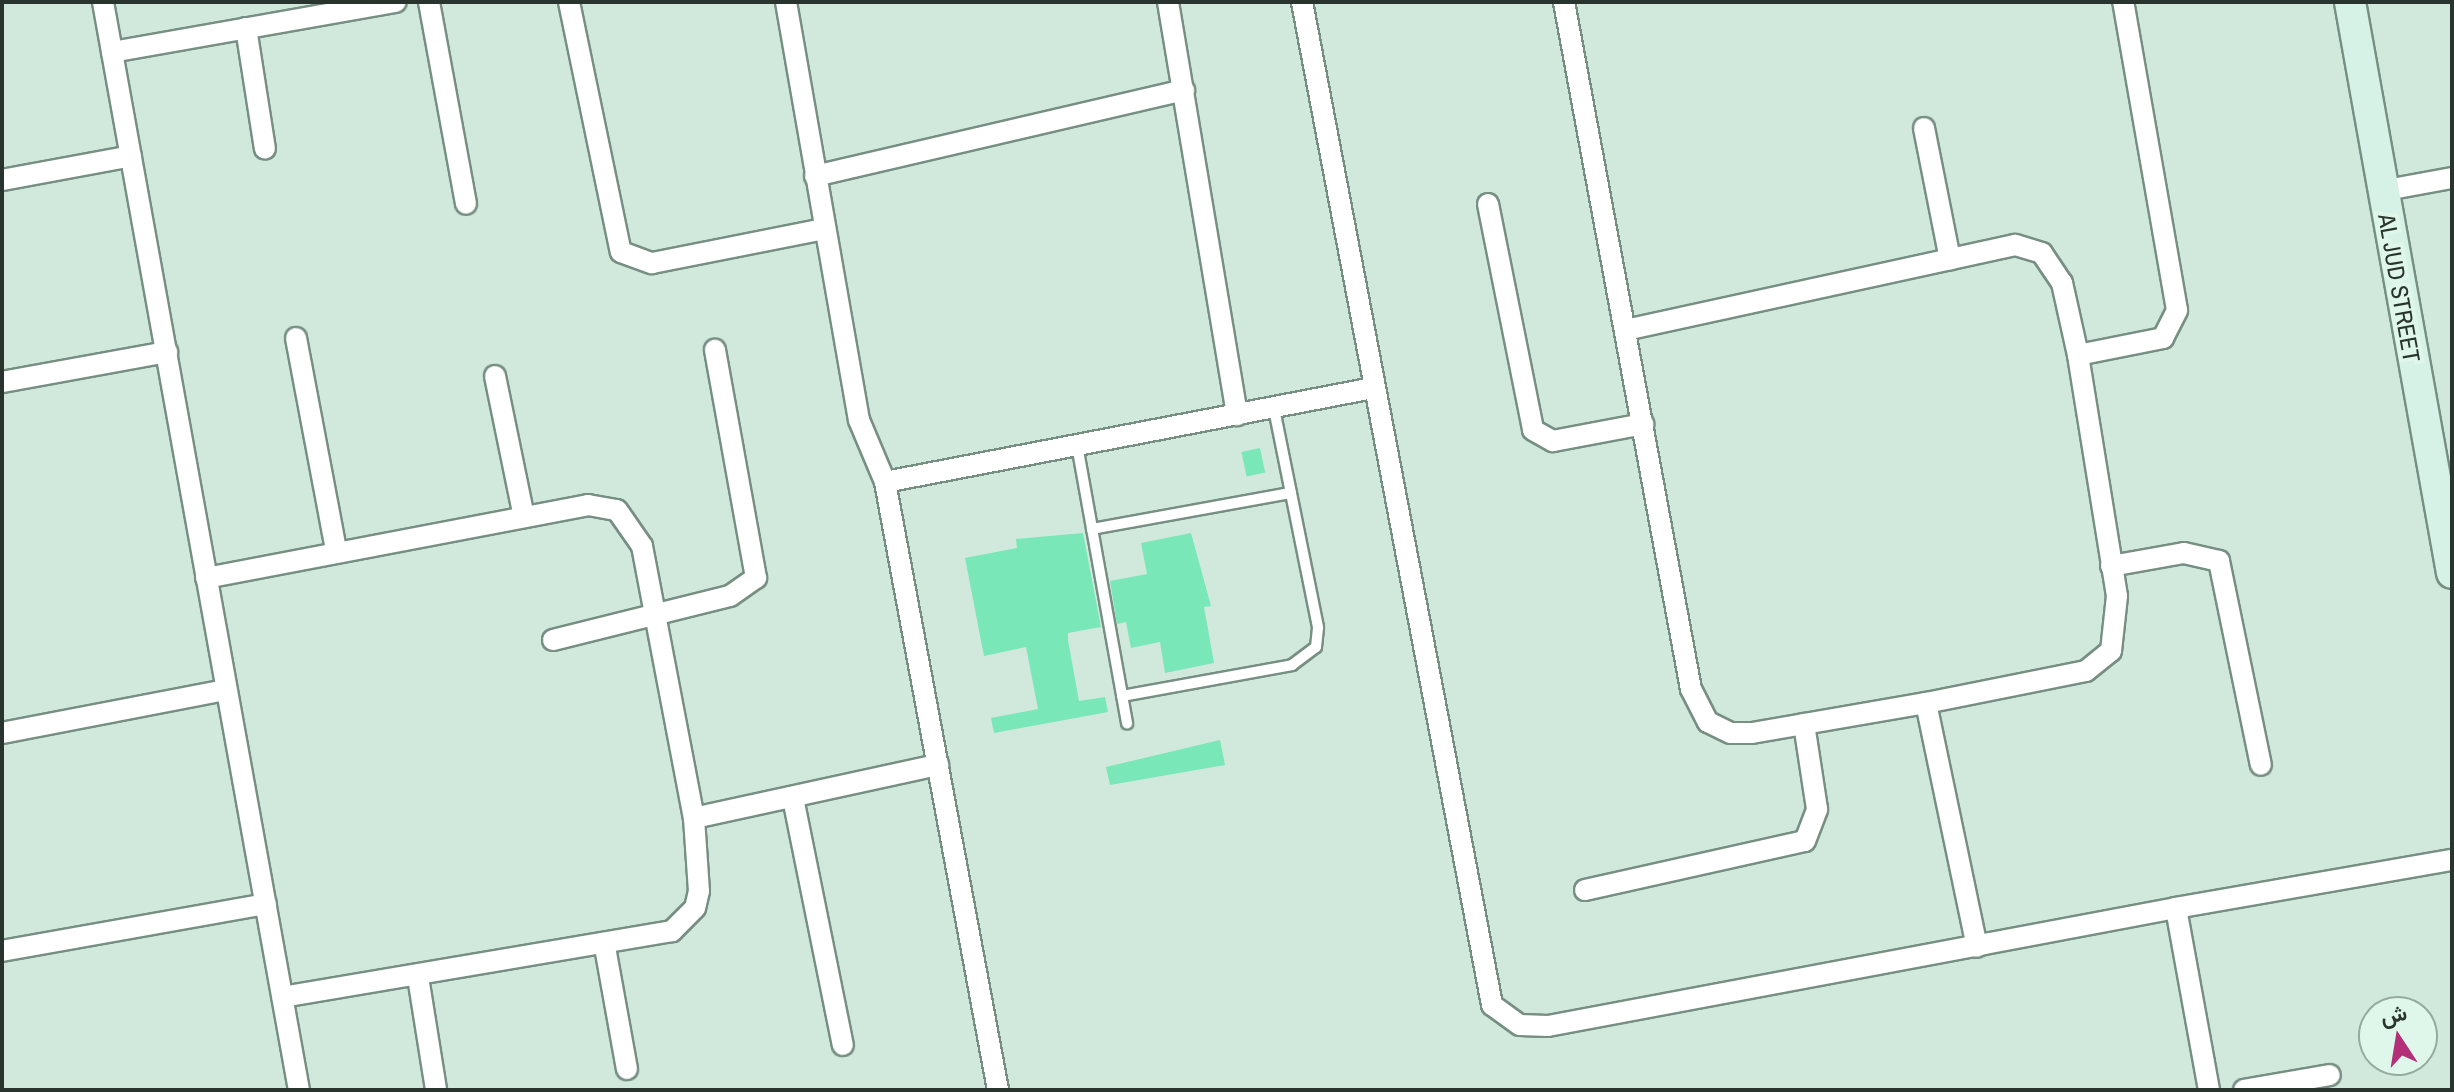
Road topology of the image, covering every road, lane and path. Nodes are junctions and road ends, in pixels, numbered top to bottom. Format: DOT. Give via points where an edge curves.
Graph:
graph roads {
  1 [pos="103,2"];
  2 [pos="396,2"];
  3 [pos="429,2"];
  4 [pos="569,2"];
  5 [pos="786,2"];
  6 [pos="1168,2"];
  7 [pos="1302,2"];
  8 [pos="1564,2"];
  9 [pos="2123,2"];
  10 [pos="2332,2"];
  11 [pos="2350,2"];
  12 [pos="246,28"];
  13 [pos="112,52"];
  14 [pos="1184,90"];
  15 [pos="2368,119"];
  16 [pos="1924,128"];
  17 [pos="265,149"];
  18 [pos="131,156"];
  19 [pos="815,176"];
  20 [pos="2452,178"];
  21 [pos="2,180"];
  22 [pos="2381,191"];
  23 [pos="466,204"];
  24 [pos="1488,204"];
  25 [pos="824,229"];
  26 [pos="1950,259"];
  27 [pos="1626,330"];
  28 [pos="296,338"];
  29 [pos="715,350"];
  30 [pos="167,352"];
  31 [pos="2078,355"];
  32 [pos="495,376"];
  33 [pos="2,382"];
  34 [pos="1374,388"];
  35 [pos="1274,408"];
  36 [pos="1237,415"];
  37 [pos="1643,424"];
  38 [pos="1077,445"];
  39 [pos="2442,462"];
  40 [pos="885,482"];
  41 [pos="1291,493"];
  42 [pos="524,517"];
  43 [pos="1092,529"];
  44 [pos="336,550"];
  45 [pos="2111,566"];
  46 [pos="2452,573"];
  47 [pos="206,578"];
  48 [pos="656,615"];
  49 [pos="553,640"];
  50 [pos="226,690"];
  51 [pos="1122,696"];
  52 [pos="1926,703"];
  53 [pos="1127,724"];
  54 [pos="1804,724"];
  55 [pos="2,733"];
  56 [pos="938,765"];
  57 [pos="2261,765"];
  58 [pos="793,798"];
  59 [pos="694,818"];
  60 [pos="2452,860"];
  61 [pos="1585,890"];
  62 [pos="266,904"];
  63 [pos="2176,908"];
  64 [pos="605,947"];
  65 [pos="1977,947"];
  66 [pos="2,951"];
  67 [pos="418,977"];
  68 [pos="283,997"];
  69 [pos="843,1045"];
  70 [pos="627,1069"];
  71 [pos="2330,1075"];
  72 [pos="299,1090"];
  73 [pos="436,1090"];
  74 [pos="998,1090"];
  75 [pos="2209,1090"];
  76 [pos="2244,1090"];
  1 -- 13 [label="street"];
  2 -- 12 [label="street"];
  3 -- 23 [label="street"];
  4 -- 25 [label="street" via="621,252 652,263"];
  5 -- 19 [label="street"];
  6 -- 14 [label="street"];
  7 -- 34 [label="street"];
  8 -- 27 [label="street"];
  9 -- 31 [label="street" via="2177,310 2163,338"];
  10 -- 15 [label="main road" via="2342,59"];
  11 -- 15 [label="main road, AL JUD STREET"];
  12 -- 13 [label="street"];
  12 -- 17 [label="street"];
  13 -- 18 [label="street"];
  14 -- 19 [label="street"];
  14 -- 36 [label="street"];
  15 -- 22 [label="main road, AL JUD STREET"];
  16 -- 26 [label="street"];
  18 -- 21 [label="street"];
  18 -- 30 [label="street"];
  19 -- 25 [label="street"];
  20 -- 22 [label="street"];
  22 -- 39 [label="main road, AL JUD STREET"];
  24 -- 37 [label="street" via="1533,430 1553,441"];
  25 -- 40 [label="street" via="859,420"];
  26 -- 27 [label="street"];
  26 -- 31 [label="street" via="2015,245 2042,253 2062,283"];
  27 -- 37 [label="street"];
  28 -- 44 [label="street"];
  29 -- 48 [label="street" via="756,578 742,592"];
  30 -- 33 [label="street"];
  30 -- 47 [label="street"];
  31 -- 45 [label="street"];
  32 -- 42 [label="street"];
  34 -- 35 [label="street"];
  34 -- 65 [label="street" via="1483,973 1504,1017 1548,1026"];
  35 -- 36 [label="street"];
  35 -- 41 [label="lane"];
  36 -- 38 [label="street"];
  37 -- 54 [label="street" via="1696,707 1731,733"];
  38 -- 40 [label="street"];
  38 -- 43 [label="lane"];
  39 -- 46 [label="main road, AL JUD STREET"];
  40 -- 56 [label="street"];
  41 -- 43 [label="lane"];
  41 -- 51 [label="lane" via="1318,627 1310,655"];
  42 -- 44 [label="street"];
  42 -- 48 [label="street" via="588,505 617,510 642,546"];
  43 -- 51 [label="lane"];
  44 -- 47 [label="street"];
  45 -- 52 [label="street" via="2116,636 2101,664"];
  45 -- 57 [label="street" via="2184,553 2219,561"];
  47 -- 50 [label="street"];
  48 -- 49 [label="street"];
  48 -- 59 [label="street"];
  50 -- 55 [label="street"];
  50 -- 62 [label="street"];
  51 -- 53 [label="lane"];
  52 -- 54 [label="street"];
  52 -- 65 [label="street"];
  54 -- 61 [label="street" via="1817,809 1805,841"];
  56 -- 58 [label="street"];
  56 -- 74 [label="street"];
  58 -- 59 [label="street"];
  58 -- 69 [label="street"];
  59 -- 64 [label="street" via="701,869 695,908 672,931"];
  60 -- 63 [label="street"];
  62 -- 66 [label="street"];
  62 -- 68 [label="street"];
  63 -- 65 [label="street"];
  63 -- 75 [label="street"];
  64 -- 67 [label="street"];
  64 -- 70 [label="street"];
  67 -- 68 [label="street"];
  67 -- 73 [label="street"];
  68 -- 72 [label="street"];
  71 -- 76 [label="street"];
}
